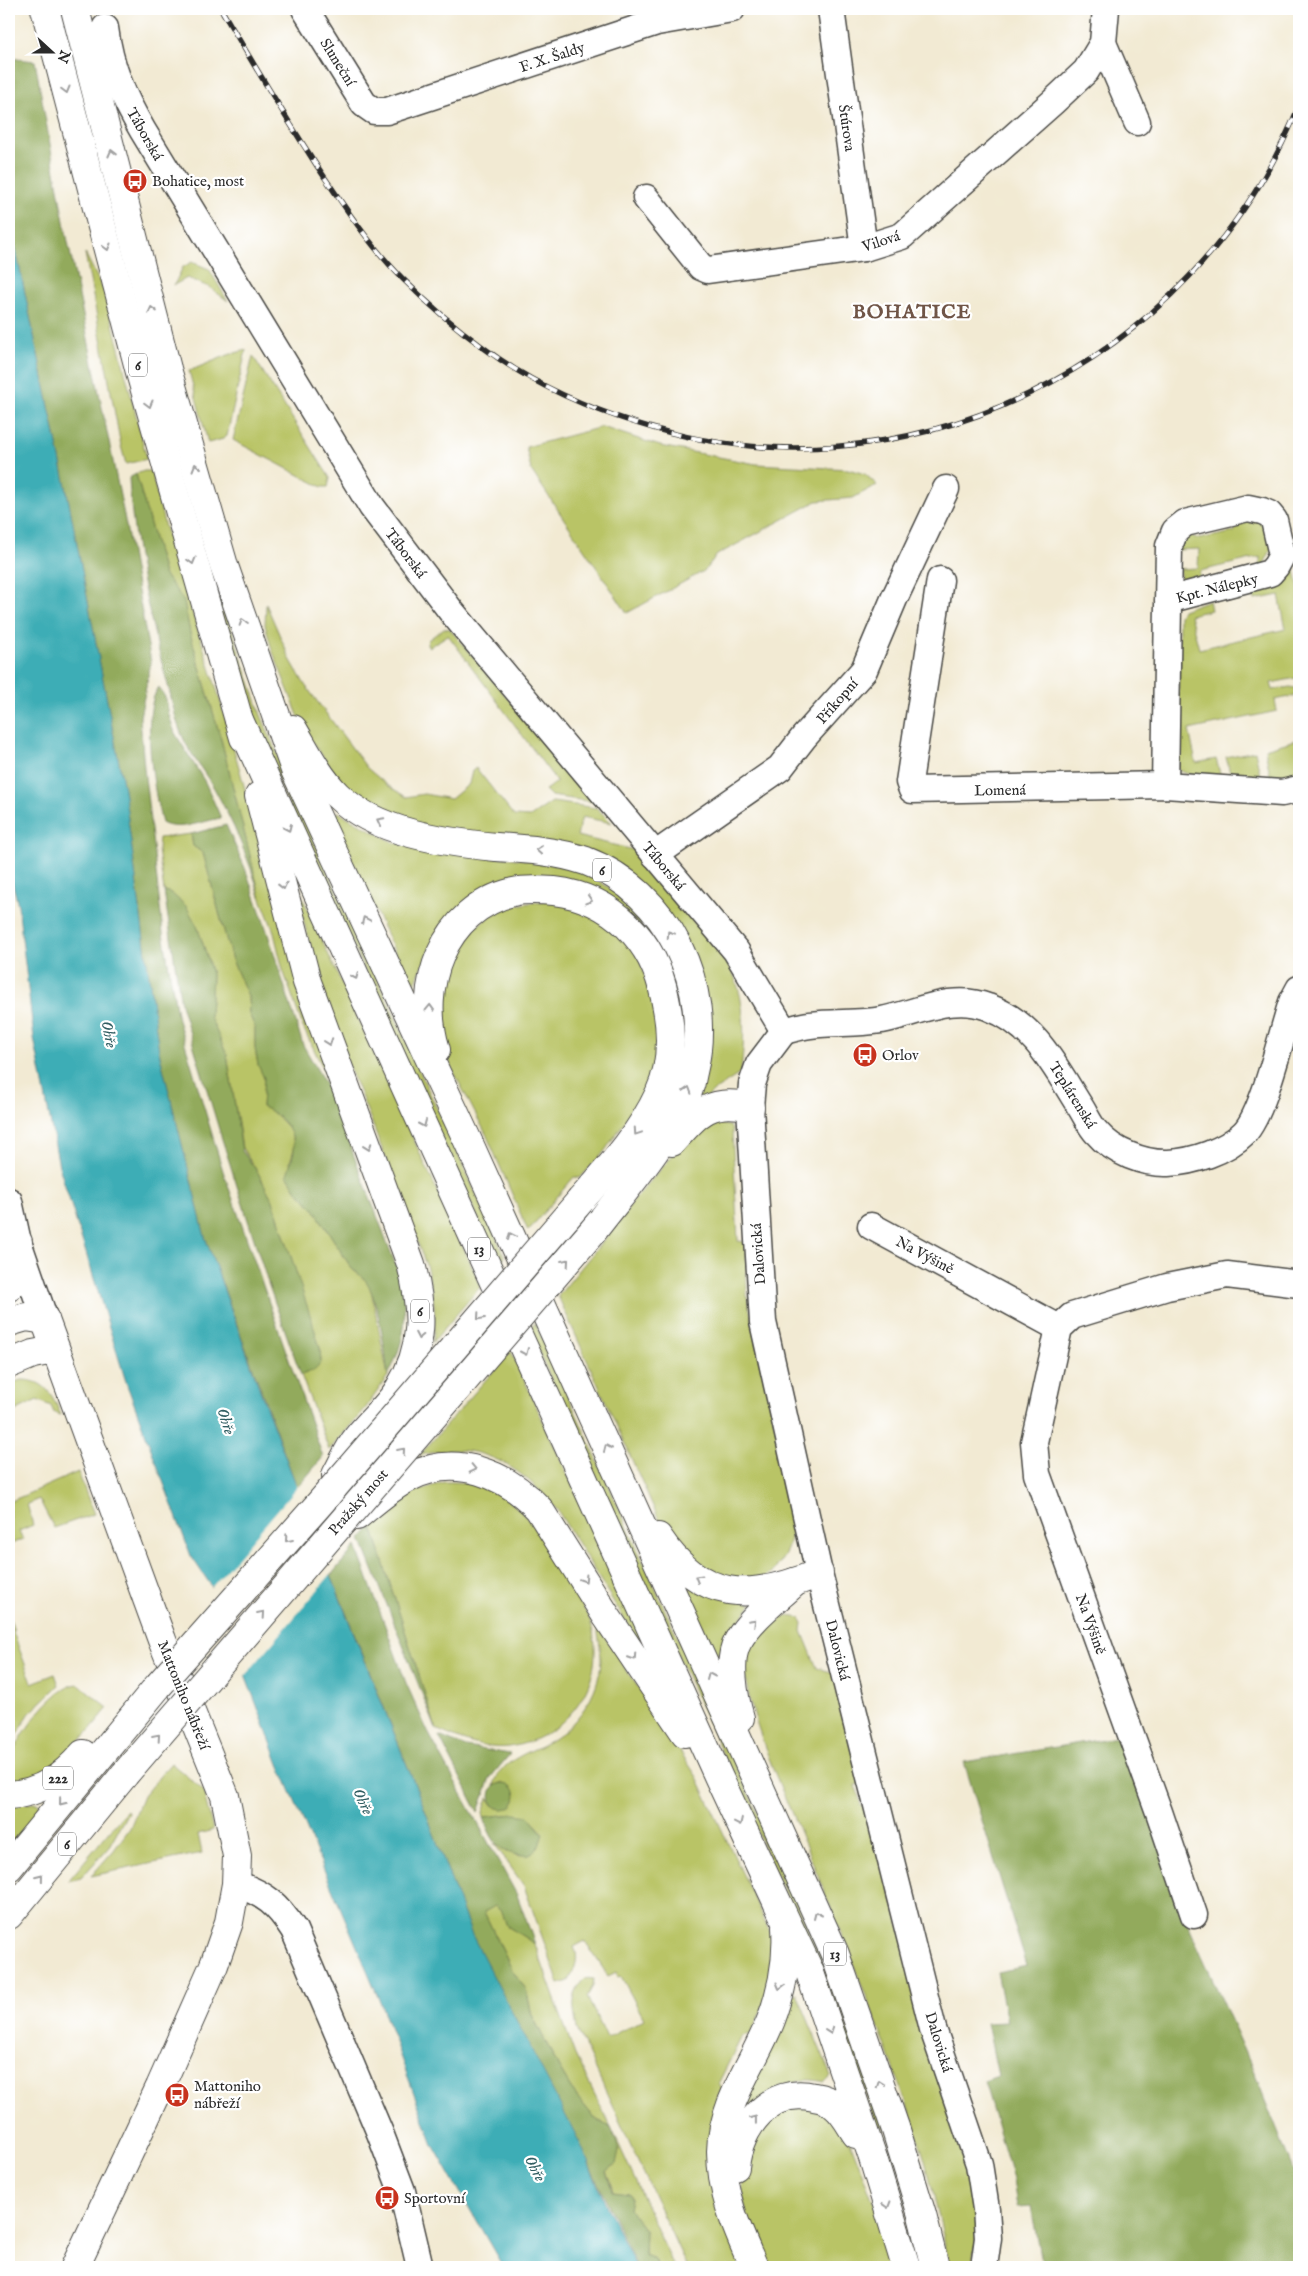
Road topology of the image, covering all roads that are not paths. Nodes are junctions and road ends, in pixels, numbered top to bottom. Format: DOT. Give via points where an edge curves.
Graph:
graph roads {
  1 [pos="45,9"];
  2 [pos="75,9"];
  3 [pos="306,9"];
  4 [pos="732,9"];
  5 [pos="831,9"];
  6 [pos="1106,9"];
  7 [pos="656,16"];
  8 [pos="105,28"];
  9 [pos="1103,43"];
  10 [pos="374,111"];
  11 [pos="1137,122"];
  12 [pos="646,198"];
  13 [pos="864,248"];
  14 [pos="946,489"];
  15 [pos="940,580"];
  16 [pos="1168,600"];
  17 [pos="258,668"];
  18 [pos="239,720"];
  19 [pos="1165,785"];
  20 [pos="1299,789"];
  21 [pos="655,855"];
  22 [pos="1299,989"];
  23 [pos="784,1031"];
  24 [pos="750,1107"];
  25 [pos="467,1139"];
  26 [pos="9,1201"];
  27 [pos="871,1226"];
  28 [pos="592,1231"];
  29 [pos="18,1242"];
  30 [pos="1299,1284"];
  31 [pos="9,1287"];
  32 [pos="45,1320"];
  33 [pos="9,1322"];
  34 [pos="1058,1328"];
  35 [pos="54,1350"];
  36 [pos="9,1364"];
  37 [pos="622,1482"];
  38 [pos="320,1503"];
  39 [pos="325,1541"];
  40 [pos="807,1577"];
  41 [pos="99,1746"];
  42 [pos="719,1778"];
  43 [pos="758,1784"];
  44 [pos="9,1795"];
  45 [pos="9,1867"];
  46 [pos="236,1884"];
  47 [pos="9,1915"];
  48 [pos="1194,1915"];
  49 [pos="786,1921"];
  50 [pos="873,2158"];
  51 [pos="739,2233"];
  52 [pos="905,2264"];
  53 [pos="75,2267"];
  54 [pos="420,2267"];
  55 [pos="754,2267"];
  56 [pos="935,2267"];
  57 [pos="984,2267"];
  1 -- 18 [label="main road, 6, one-way" via="144,386"];
  17 -- 2 [label="main road, 6, one-way" via="224,566 167,368"];
  3 -- 10 [label="street, Sluneční" via="364,104"];
  4 -- 7 [label="street, F. X. Šaldy"];
  5 -- 13 [label="street, Štúrova"];
  6 -- 9 [label="street, Vilová"];
  7 -- 10 [label="street, F. X. Šaldy" via="387,111"];
  8 -- 21 [label="street, Táborská" via="109,56 124,98 372,507 440,597"];
  9 -- 11 [label="street, Vilová"];
  9 -- 13 [label="street, Vilová" via="1086,71 1054,102 902,236"];
  12 -- 13 [label="street, Vilová" via="701,267 708,270"];
  14 -- 21 [label="street, Příkopní" via="864,670 780,768"];
  15 -- 19 [label="street, Lomená" via="909,782 912,790"];
  16 -- 16 [label="street, Kpt. Nálepky" via="1270,573 1282,555 1274,520 1269,514 1248,508 1185,524 1175,531 1169,546"];
  16 -- 19 [label="street, Kpt. Nálepky"];
  25 -- 17 [label="main road, 13, one-way" via="295,770"];
  28 -- 17 [label="main road, 6, one-way" via="660,1144 688,1093 697,1056 699,1020 691,974 674,940 646,900 617,877 586,862 547,851 466,844 415,835 358,810 338,795 322,776"];
  18 -- 38 [label="main road, 6, one-way, bridge" via="307,982 411,1264 419,1296 421,1329 413,1361 399,1390 355,1440"];
  18 -- 42 [label="main road, 13, one-way"];
  19 -- 20 [label="street, Lomená" via="1282,793"];
  21 -- 23 [label="street, Táborská" via="736,951"];
  22 -- 23 [label="street, Teplárenská" via="1292,1002 1260,1107 1244,1133 1219,1150 1179,1163 1139,1159 1116,1149 1097,1134 1048,1055 1026,1028 986,1006 952,1002 881,1020 809,1025"];
  23 -- 24 [label="street, Dalovická" via="759,1064 752,1084"];
  24 -- 28 [label="main road" via="734,1103 716,1104 700,1113"];
  24 -- 40 [label="street, Dalovická" via="763,1322"];
  37 -- 25 [label="main road, 13, one-way"];
  25 -- 38 [label="main road, Pražský most / 6, one-way, bridge" via="429,1021 433,973 443,947 462,921 484,904 512,892 568,893 597,902 624,920 646,946 662,980 670,1021 670,1056 660,1092 630,1143"];
  26 -- 29 [label="street, Mattoniho nábřeží"];
  27 -- 34 [label="street, Na Výšině"];
  39 -- 28 [label="main road, Pražský most / 6, one-way, bridge"];
  29 -- 31 [label="main road"];
  29 -- 32 [label="street, Mattoniho nábřeží"];
  30 -- 34 [label="street" via="1228,1275 1167,1288 1072,1316"];
  32 -- 33 [label="main road" via="26,1317"];
  32 -- 35 [label="main road, Mattoniho nábřeží"];
  34 -- 48 [label="street, Na Výšině" via="1034,1442 1037,1474"];
  35 -- 36 [label="main road"];
  35 -- 46 [label="main road, Mattoniho nábřeží" via="162,1640 225,1796 237,1856"];
  40 -- 37 [label="main road, one-way" via="748,1592 720,1589 696,1578 678,1564"];
  43 -- 37 [label="main road, 13, one-way"];
  38 -- 41 [label="main road, Pražský most / 6, one-way, bridge" via="158,1686"];
  39 -- 42 [label="main road, one-way, bridge" via="396,1485 434,1469 462,1466 485,1472 521,1492 539,1508 665,1706"];
  47 -- 39 [label="main road, Pražský most / 6, one-way, bridge"];
  43 -- 40 [label="main road, one-way" via="734,1695 732,1676 737,1642 749,1626"];
  40 -- 57 [label="street, Dalovická" via="933,2030 978,2164 987,2228"];
  41 -- 44 [label="main road, 222" via="45,1787"];
  41 -- 45 [label="main road, 6, one-way"];
  42 -- 49 [label="main road, 13, one-way"];
  56 -- 43 [label="main road, 13, one-way" via="896,2130 835,1954"];
  46 -- 53 [label="main road, Mattoniho nábřeží" via="229,1922 214,1965"];
  46 -- 54 [label="street" via="258,1892 279,1908 294,1930 402,2191"];
  49 -- 50 [label="main road, 13, one-way" via="809,1970"];
  49 -- 51 [label="main road, one-way" via="784,1973 771,2020 738,2087 721,2150 729,2210"];
  51 -- 50 [label="main road, one-way" via="734,2179 737,2149 745,2131 760,2112 775,2101 794,2095 824,2099 836,2106"];
  50 -- 52 [label="main road, 13, one-way"];
  51 -- 55 [label="main road"];
}
